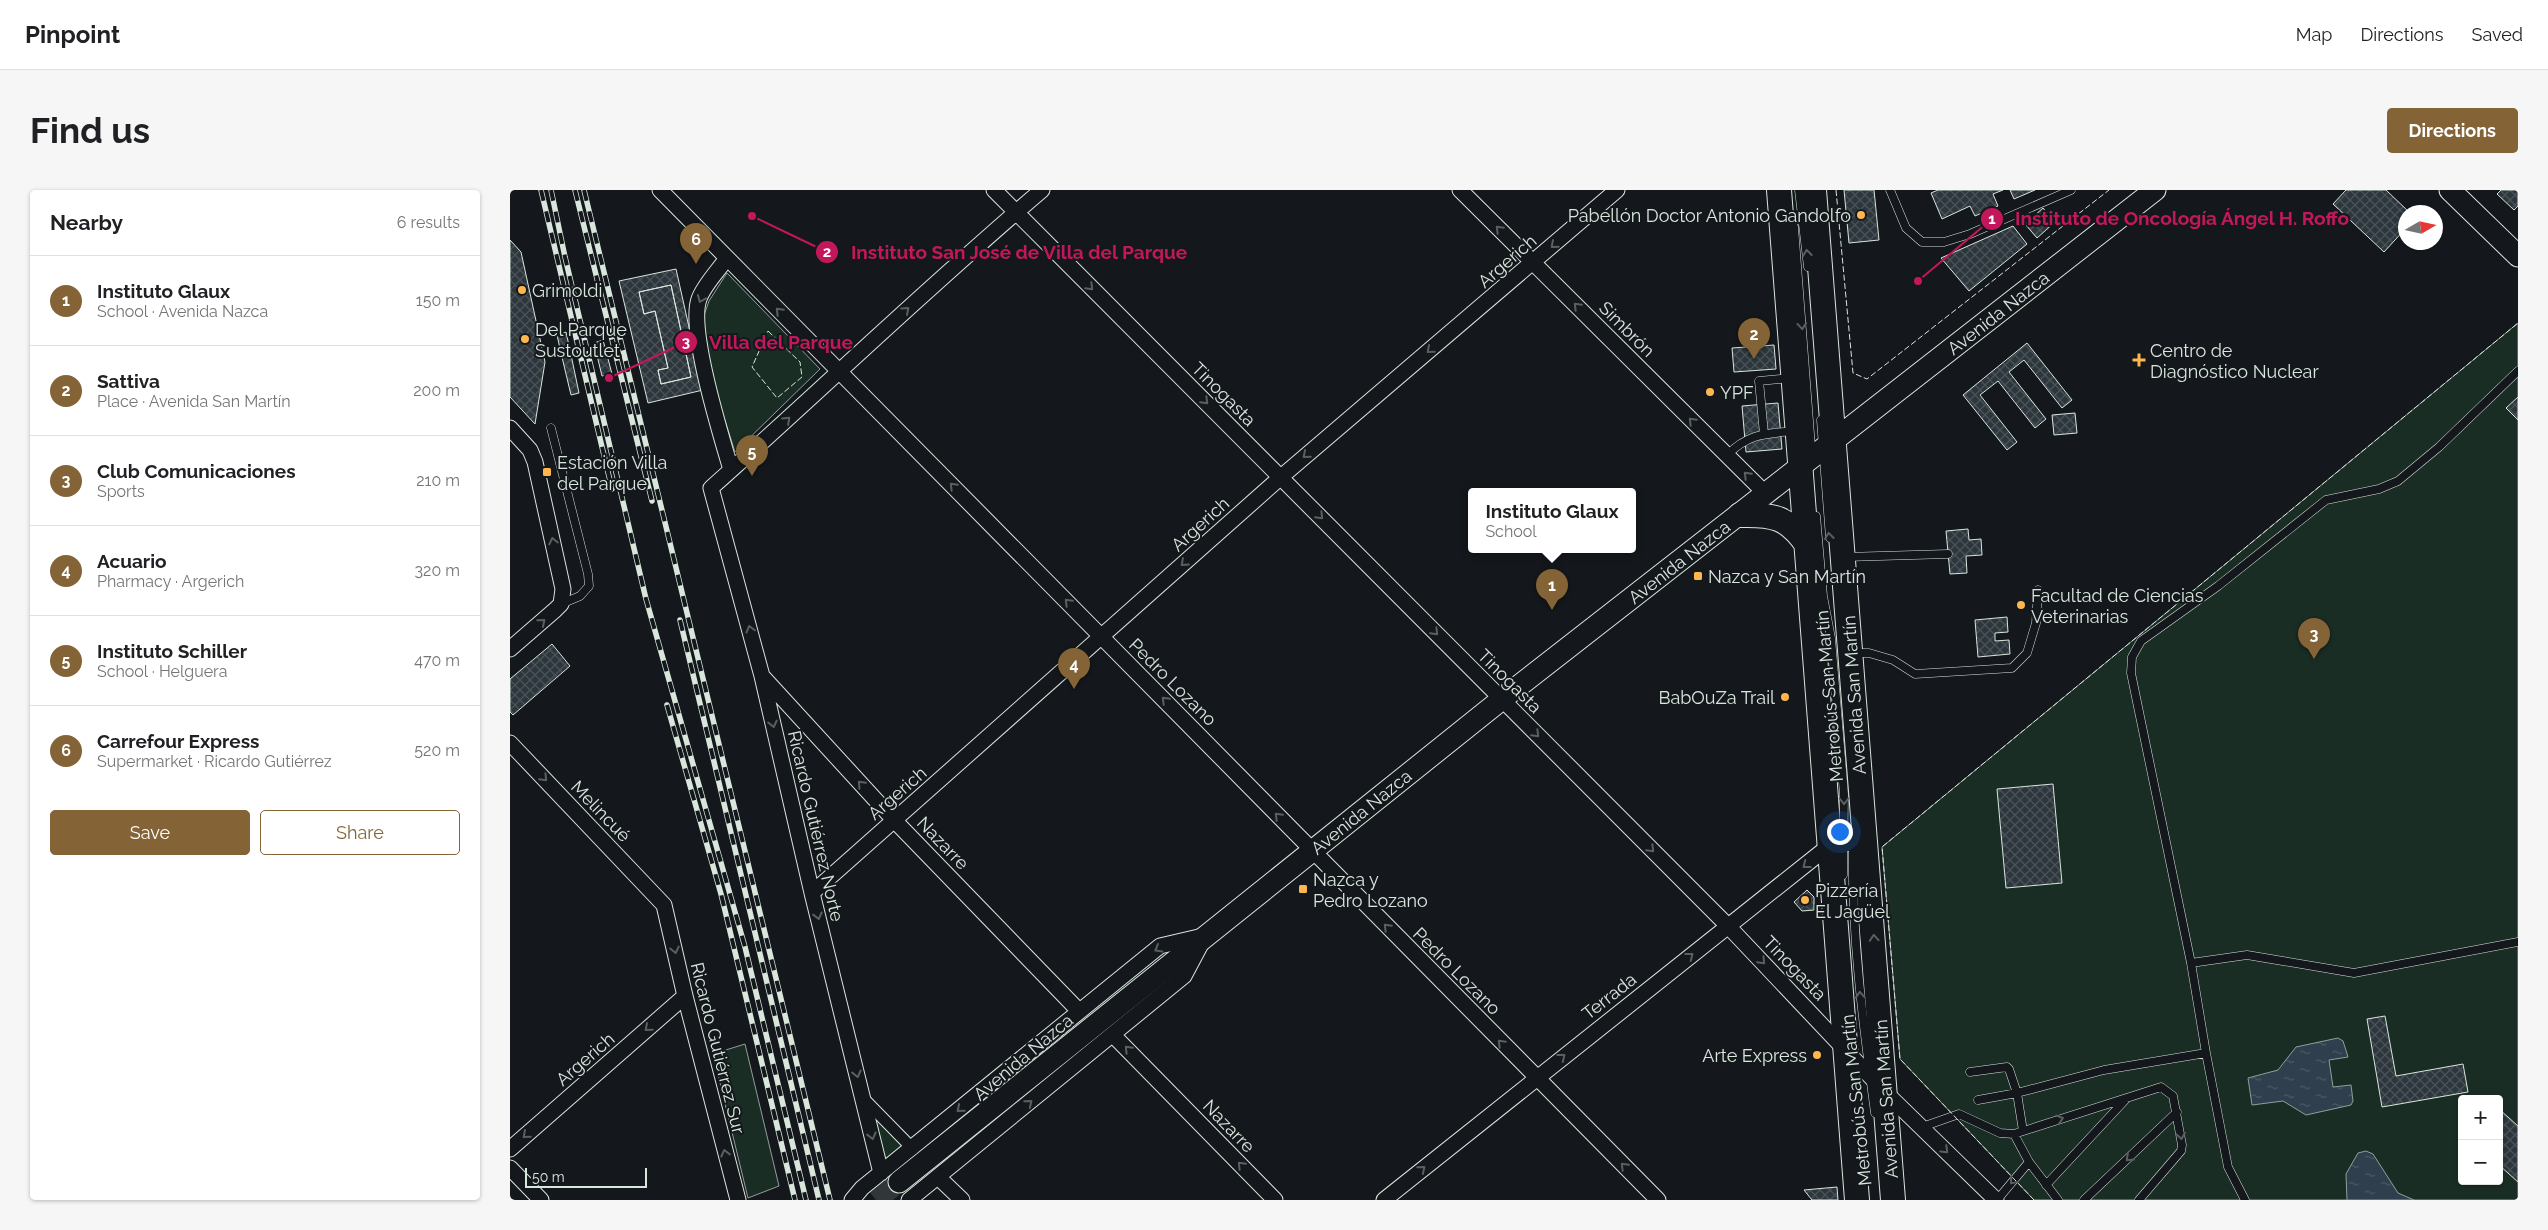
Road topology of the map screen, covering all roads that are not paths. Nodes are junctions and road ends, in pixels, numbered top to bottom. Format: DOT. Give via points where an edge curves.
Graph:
graph roads {
  1 [pos="660,190"];
  2 [pos="994,190"];
  3 [pos="1042,190"];
  4 [pos="1460,190"];
  5 [pos="1617,190"];
  6 [pos="1779,190"];
  7 [pos="1791,190"];
  8 [pos="1799,190"];
  9 [pos="1814,190"];
  10 [pos="1890,190"];
  11 [pos="2070,190"];
  12 [pos="2155,190"];
  13 [pos="2450,190"];
  14 [pos="1792,210"];
  15 [pos="1016,212"];
  16 [pos="1793,220"];
  17 [pos="2518,256"];
  18 [pos="727,258"];
  19 [pos="1534,263"];
  20 [pos="1810,278"];
  21 [pos="838,370"];
  22 [pos="2518,371"];
  23 [pos="1794,378"];
  24 [pos="1820,412"];
  25 [pos="510,428"];
  26 [pos="551,428"];
  27 [pos="1799,431"];
  28 [pos="1764,434"];
  29 [pos="1727,455"];
  30 [pos="1816,458"];
  31 [pos="731,470"];
  32 [pos="1281,477"];
  33 [pos="1767,495"];
  34 [pos="1815,508"];
  35 [pos="1740,514"];
  36 [pos="1807,545"];
  37 [pos="1837,554"];
  38 [pos="1948,554"];
  39 [pos="2038,590"];
  40 [pos="562,596"];
  41 [pos="1839,628"];
  42 [pos="1102,636"];
  43 [pos="510,649"];
  44 [pos="1851,653"];
  45 [pos="762,676"];
  46 [pos="1502,699"];
  47 [pos="510,743"];
  48 [pos="1853,804"];
  49 [pos="894,820"];
  50 [pos="1849,842"];
  51 [pos="1313,851"];
  52 [pos="1843,881"];
  53 [pos="812,893"];
  54 [pos="664,904"];
  55 [pos="1845,910"];
  56 [pos="1728,926"];
  57 [pos="1205,936"];
  58 [pos="2518,942"];
  59 [pos="2190,963"];
  60 [pos="685,996"];
  61 [pos="1852,1004"];
  62 [pos="1079,1011"];
  63 [pos="1114,1035"];
  64 [pos="1852,1052"];
  65 [pos="2206,1053"];
  66 [pos="1970,1072"];
  67 [pos="1864,1075"];
  68 [pos="1536,1078"];
  69 [pos="1885,1092"];
  70 [pos="2018,1093"];
  71 [pos="2129,1097"];
  72 [pos="863,1098"];
  73 [pos="1978,1100"];
  74 [pos="2177,1112"];
  75 [pos="1876,1126"];
  76 [pos="1922,1127"];
  77 [pos="2023,1131"];
  78 [pos="2014,1134"];
  79 [pos="912,1148"];
  80 [pos="510,1149"];
  81 [pos="2029,1162"];
  82 [pos="510,1168"];
  83 [pos="938,1177"];
  84 [pos="897,1185"];
  85 [pos="2046,1186"];
  86 [pos="540,1200"];
  87 [pos="738,1200"];
  88 [pos="852,1200"];
  89 [pos="962,1200"];
  90 [pos="1275,1200"];
  91 [pos="1384,1200"];
  92 [pos="1658,1200"];
  93 [pos="1856,1200"];
  94 [pos="1893,1200"];
  95 [pos="1996,1200"];
  96 [pos="2058,1200"];
  97 [pos="2084,1200"];
  98 [pos="2139,1200"];
  99 [pos="2245,1200"];
  1 -- 18 [label="street, Pedro Lozano"];
  2 -- 15 [label="street, Tinogasta"];
  3 -- 15 [label="street"];
  19 -- 4 [label="street, Simbrón, one-way"];
  5 -- 19 [label="street, Argerich, one-way"];
  6 -- 23 [label="main road, Avenida San Martín"];
  7 -- 14 [label="lane"];
  20 -- 8 [label="lane, one-way"];
  9 -- 30 [label="main road, Avenida San Martín"];
  10 -- 11 [label="lane" via="1906,228 1922,242 1944,242 1970,234"];
  12 -- 30 [label="main road, Avenida Nazca"];
  13 -- 17 [label="main road"];
  21 -- 15 [label="street, one-way"];
  15 -- 32 [label="street, Tinogasta, one-way"];
  16 -- 30 [label="lane, one-way"];
  21 -- 18 [label="street, Pedro Lozano, one-way"];
  18 -- 31 [label="street, one-way" via="699,298 696,319 711,399"];
  29 -- 19 [label="street, Simbrón, one-way"];
  19 -- 32 [label="street, Argerich, one-way"];
  31 -- 21 [label="street, one-way"];
  42 -- 21 [label="street, Pedro Lozano, one-way"];
  22 -- 59 [label="lane" via="2439,447 2398,481 2379,489 2326,500 2218,586 2142,641 2132,657 2131,673"];
  23 -- 27 [label="main road, Avenida San Martín"];
  23 -- 28 [label="lane" via="1759,381"];
  24 -- 30 [label="lane"];
  40 -- 25 [label="street, one-way" via="538,474 530,450"];
  26 -- 40 [label="lane" via="589,586 574,600"];
  27 -- 28 [label="lane"];
  27 -- 30 [label="main road, Avenida San Martín"];
  28 -- 29 [label="lane" via="1740,442"];
  33 -- 29 [label="street, Simbrón, one-way"];
  30 -- 33 [label="main road, Avenida Nazca"];
  30 -- 36 [label="main road, Avenida San Martín"];
  30 -- 37 [label="main road, Avenida San Martín"];
  45 -- 31 [label="street, Ricardo Gutiérrez Norte, one-way" via="711,488"];
  32 -- 42 [label="street, Argerich, one-way"];
  32 -- 46 [label="street, Tinogasta, one-way"];
  33 -- 35 [label="main road, Avenida Nazca"];
  34 -- 50 [label="lane, Metrobús San Martín, one-way" via="1823,596 1831,638"];
  35 -- 36 [label="main road" via="1778,517 1791,524"];
  35 -- 46 [label="main road, Avenida Nazca"];
  36 -- 50 [label="main road, Avenida San Martín"];
  37 -- 38 [label="lane"];
  37 -- 44 [label="main road, Avenida San Martín"];
  39 -- 44 [label="lane" via="2036,623 2026,652 2012,668 1915,674 1893,660 1869,653"];
  43 -- 40 [label="street, one-way"];
  41 -- 48 [label="lane, Metrobús San Martín"];
  42 -- 49 [label="street, Argerich"];
  51 -- 42 [label="street, Pedro Lozano, one-way"];
  44 -- 50 [label="main road, Avenida San Martín"];
  49 -- 45 [label="street, Nazarre, one-way"];
  45 -- 53 [label="street, Ricardo Gutiérrez Norte, one-way"];
  46 -- 51 [label="main road, Avenida Nazca"];
  46 -- 56 [label="street, Tinogasta, one-way"];
  47 -- 54 [label="street, Melincué, one-way"];
  49 -- 53 [label="street, Argerich"];
  49 -- 62 [label="street, Nazarre"];
  50 -- 52 [label="lane, Metrobús San Martín"];
  50 -- 56 [label="street, Terrada, one-way"];
  50 -- 64 [label="main road, Avenida San Martín"];
  67 -- 50 [label="lane, Metrobús San Martín, one-way"];
  69 -- 50 [label="main road, Avenida San Martín, one-way"];
  51 -- 57 [label="main road, Avenida Nazca"];
  68 -- 51 [label="street, Pedro Lozano, one-way"];
  53 -- 72 [label="street, Ricardo Gutiérrez Norte, one-way"];
  54 -- 60 [label="street, Ricardo Gutiérrez Sur, one-way"];
  55 -- 61 [label="lane, Metrobús San Martín"];
  56 -- 64 [label="street, Tinogasta, one-way"];
  68 -- 56 [label="street, Terrada, one-way"];
  57 -- 62 [label="street, Avenida Nazca, one-way" via="1160,946"];
  57 -- 63 [label="street, Avenida Nazca" via="1184,976"];
  57 -- 84 [label="main road, Avenida Nazca"];
  58 -- 59 [label="lane" via="2354,973 2247,955"];
  59 -- 65 [label="lane"];
  60 -- 80 [label="street, Argerich, one-way"];
  87 -- 60 [label="street, Ricardo Gutiérrez Sur, one-way"];
  62 -- 79 [label="street, Avenida Nazca, one-way"];
  83 -- 63 [label="street, Avenida Nazca, one-way"];
  90 -- 63 [label="street, Nazarre, one-way"];
  64 -- 67 [label="street, Tinogasta"];
  64 -- 93 [label="main road, Avenida San Martín"];
  65 -- 70 [label="lane" via="2104,1070"];
  65 -- 99 [label="lane" via="2228,1167"];
  66 -- 70 [label="lane" via="2007,1068"];
  67 -- 69 [label="street, Tinogasta"];
  67 -- 75 [label="lane, Metrobús San Martín"];
  91 -- 68 [label="street, Terrada, one-way"];
  92 -- 68 [label="street, Pedro Lozano, one-way"];
  69 -- 76 [label="street, Tinogasta"];
  69 -- 94 [label="main road, Avenida San Martín"];
  70 -- 73 [label="lane"];
  70 -- 77 [label="lane"];
  71 -- 74 [label="lane" via="2162,1087 2173,1096"];
  77 -- 71 [label="lane, one-way"];
  71 -- 85 [label="lane"];
  72 -- 79 [label="street"];
  72 -- 84 [label="street, Ricardo Gutiérrez Norte, one-way"];
  74 -- 97 [label="lane, one-way"];
  74 -- 98 [label="lane, one-way" via="2181,1151"];
  76 -- 78 [label="lane" via="1959,1114 2000,1133"];
  76 -- 95 [label="street, Tinogasta, one-way"];
  77 -- 78 [label="lane"];
  78 -- 81 [label="lane"];
  79 -- 84 [label="street, Avenida Nazca"];
  81 -- 85 [label="lane"];
  81 -- 95 [label="lane, one-way"];
  82 -- 86 [label="street"];
  83 -- 84 [label="street, Avenida Nazca"];
  83 -- 89 [label="street"];
  84 -- 88 [label="street, Avenida Nazca" via="862,1188"];
  85 -- 96 [label="lane"];
}
